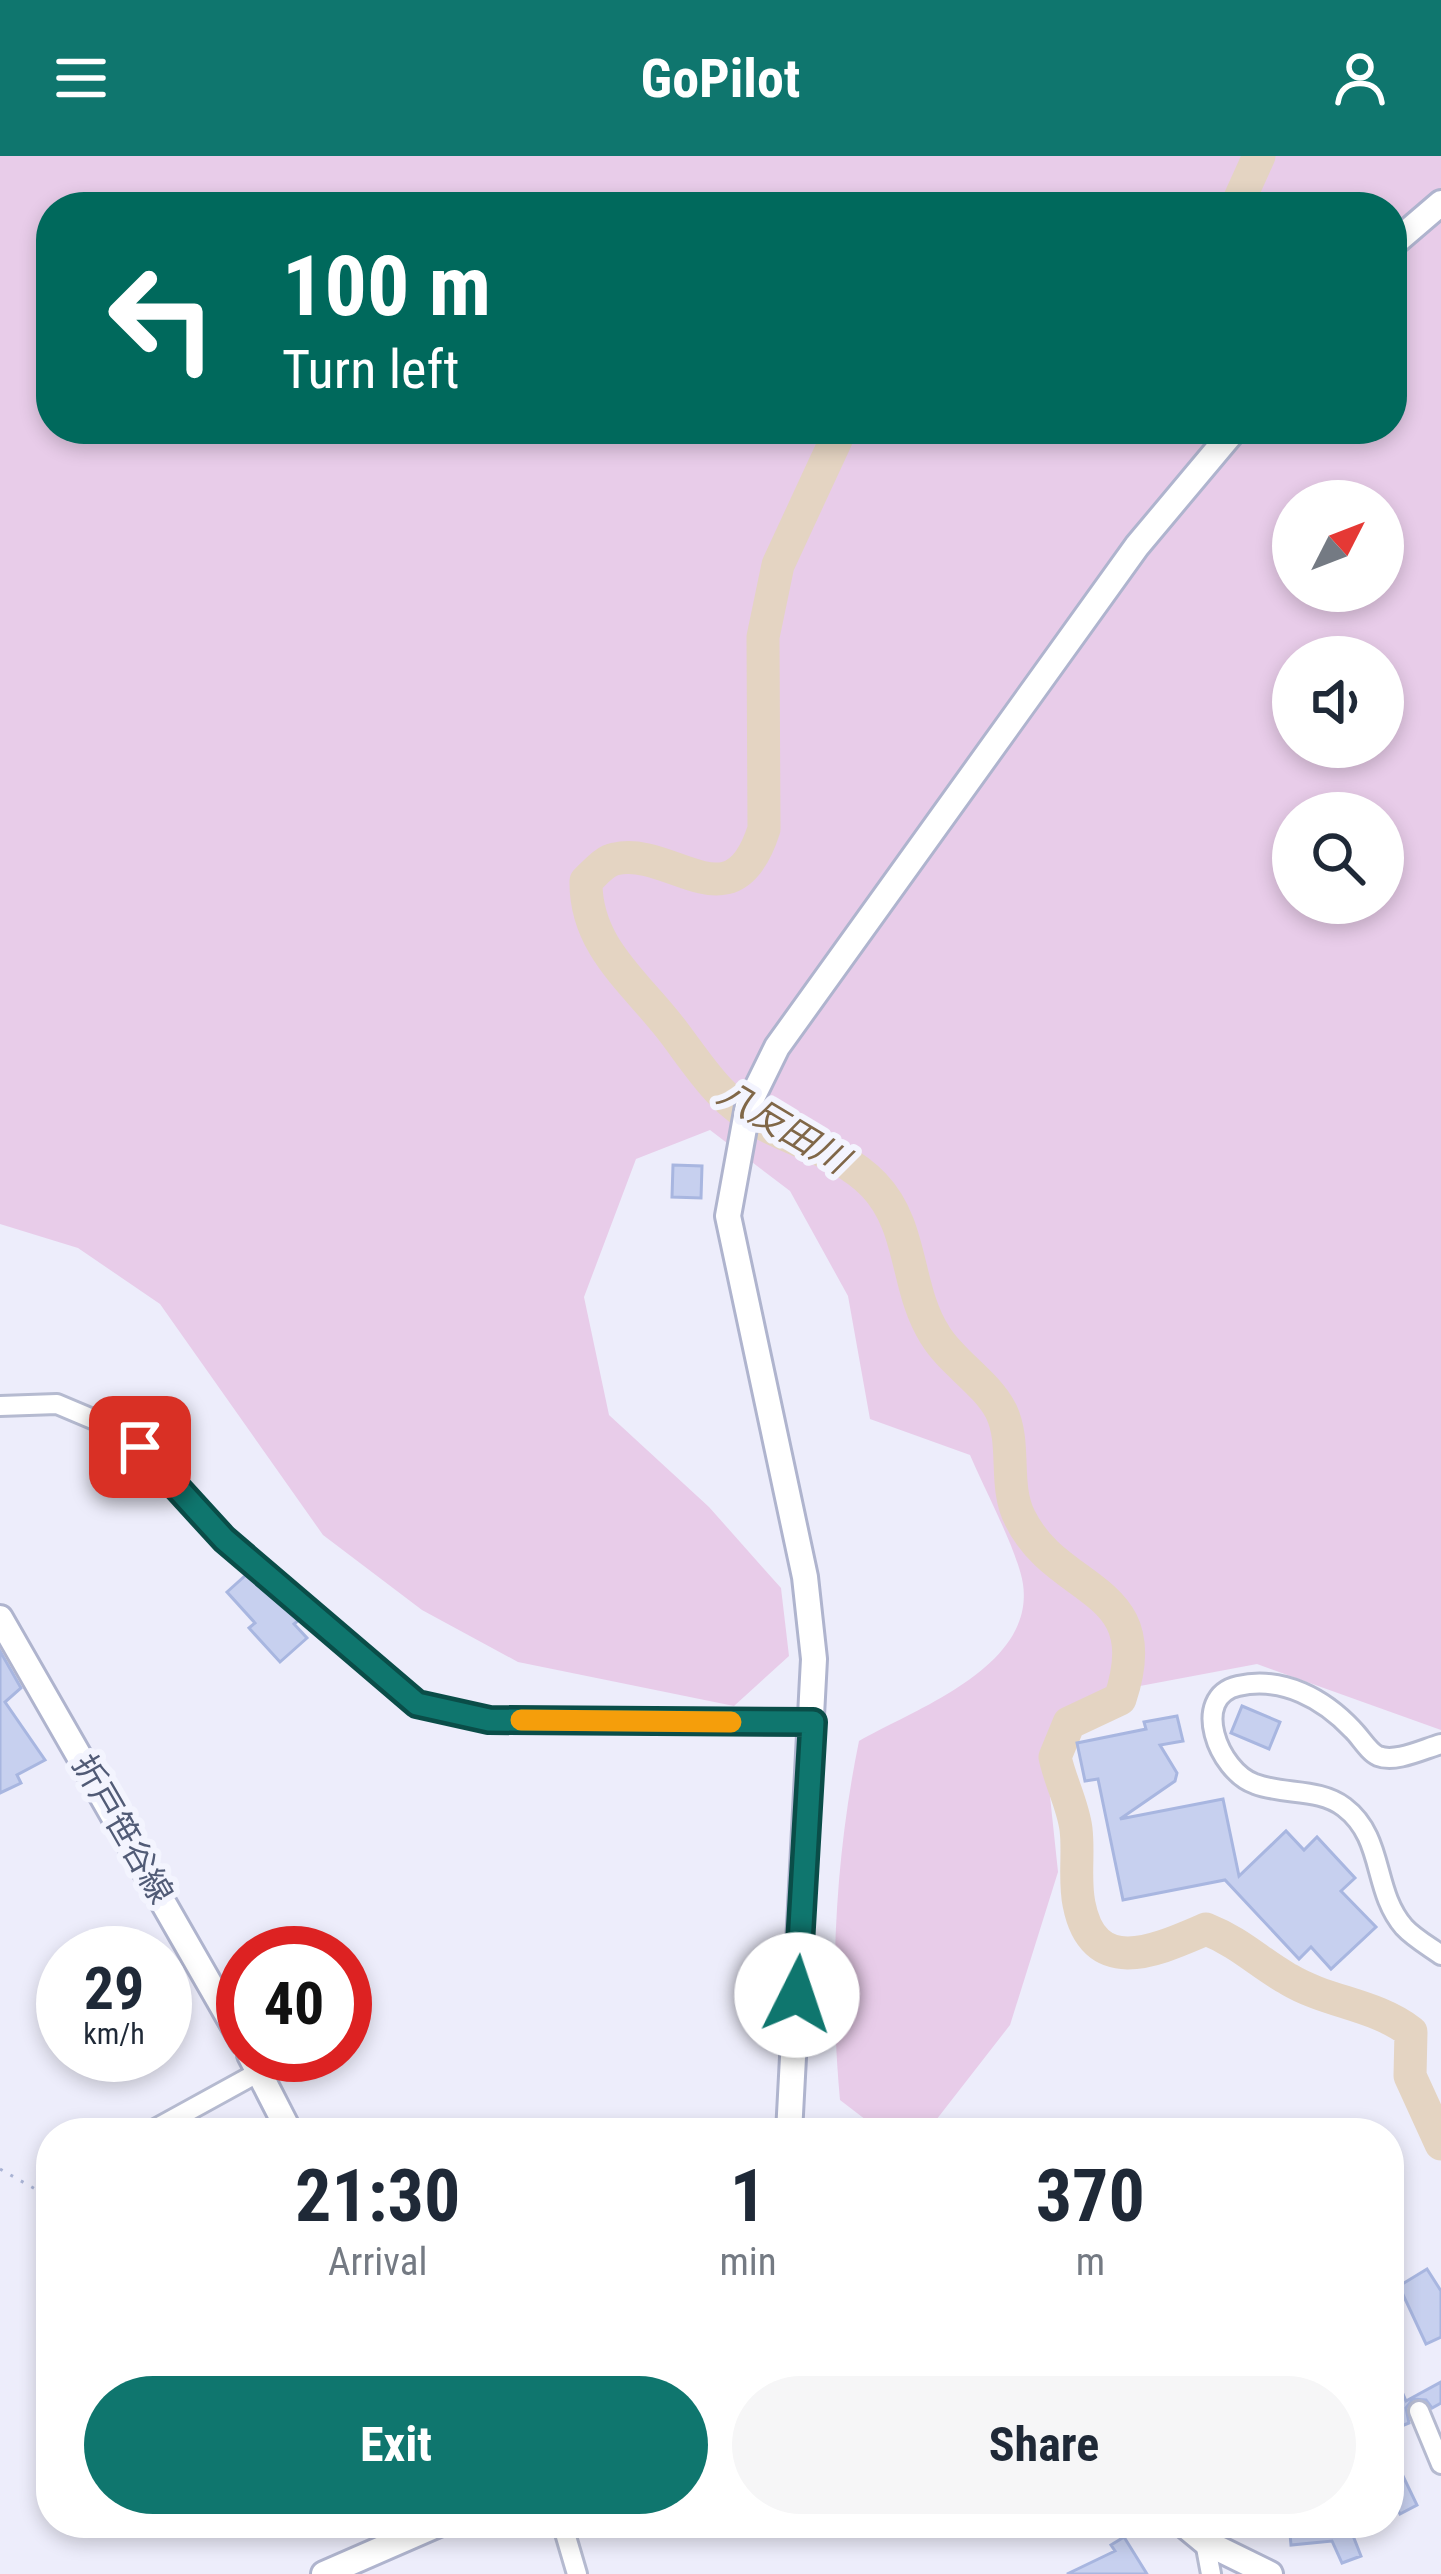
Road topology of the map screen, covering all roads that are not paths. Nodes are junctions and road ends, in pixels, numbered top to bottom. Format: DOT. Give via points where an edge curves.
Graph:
graph roads {
  1 [pos="1441,203"];
  2 [pos="1407,232"];
  3 [pos="1222,444"];
  4 [pos="0,1406"];
  5 [pos="0,1618"];
  6 [pos="813,1722"];
  7 [pos="1441,1744"];
  8 [pos="1441,1955"];
  9 [pos="216,1995"];
  10 [pos="226,2082"];
  11 [pos="263,2082"];
  12 [pos="171,2118"];
  13 [pos="282,2118"];
  14 [pos="789,2118"];
  15 [pos="1419,2411"];
  16 [pos="1441,2464"];
  17 [pos="407,2538"];
  18 [pos="566,2538"];
  19 [pos="1200,2538"];
  20 [pos="1205,2542"];
  21 [pos="324,2574"];
  22 [pos="577,2574"];
  23 [pos="1211,2574"];
  24 [pos="1270,2574"];
  1 -- 2 [label="street"];
  3 -- 6 [label="street" via="1084,617 777,1047 737,1145 728,1216 805,1577"];
  4 -- 6 [label="street" via="57,1404 121,1431 224,1539 417,1704 489,1720"];
  5 -- 9 [label="street, 折戸笹谷線"];
  6 -- 14 [label="street"];
  7 -- 8 [label="street" via="1376,1756 1323,1702 1286,1686 1233,1686 1214,1720 1214,1738 1236,1776 1319,1795 1370,1833 1404,1928"];
  10 -- 12 [label="street"];
  11 -- 13 [label="street"];
  15 -- 16 [label="street"];
  17 -- 21 [label="street"];
  18 -- 22 [label="street"];
  19 -- 20 [label="street"];
  20 -- 23 [label="street"];
  20 -- 24 [label="street"];
}
